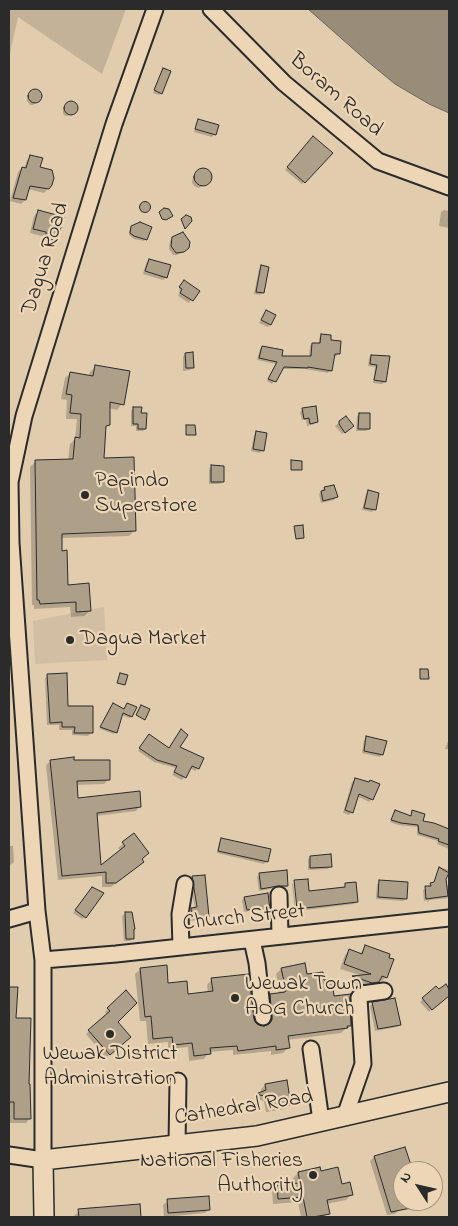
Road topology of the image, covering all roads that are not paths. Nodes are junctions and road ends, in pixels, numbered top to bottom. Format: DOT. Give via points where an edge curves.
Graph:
graph roads {
  1 [pos="155,9"];
  2 [pos="211,9"];
  3 [pos="449,187"];
  4 [pos="10,543"];
  5 [pos="185,884"];
  6 [pos="279,895"];
  7 [pos="37,911"];
  8 [pos="449,918"];
  9 [pos="9,919"];
  10 [pos="280,936"];
  11 [pos="252,940"];
  12 [pos="181,947"];
  13 [pos="43,960"];
  14 [pos="384,991"];
  15 [pos="263,1017"];
  16 [pos="311,1049"];
  17 [pos="178,1081"];
  18 [pos="449,1092"];
  19 [pos="345,1116"];
  20 [pos="321,1121"];
  21 [pos="177,1145"];
  22 [pos="9,1155"];
  23 [pos="43,1160"];
  24 [pos="44,1217"];
  1 -- 4 [label="street, Dagua Road" via="114,124 24,416 10,482"];
  2 -- 3 [label="street, Boram Road" via="284,83 378,161"];
  4 -- 7 [label="street, Dagua Road"];
  5 -- 12 [label="street" via="180,914"];
  6 -- 10 [label="street"];
  7 -- 9 [label="street"];
  7 -- 13 [label="street, Dagua Road"];
  8 -- 10 [label="street, Church Street"];
  10 -- 11 [label="street, Church Street"];
  11 -- 12 [label="street, Church Street"];
  11 -- 15 [label="street" via="258,963"];
  12 -- 13 [label="street, Church Street"];
  13 -- 23 [label="street, Dagua Road"];
  14 -- 19 [label="street" via="362,994 359,998 363,1064"];
  16 -- 20 [label="street"];
  17 -- 21 [label="street"];
  18 -- 19 [label="main road, Cathedral Road"];
  19 -- 20 [label="main road, Cathedral Road"];
  20 -- 21 [label="main road, Cathedral Road" via="258,1136"];
  21 -- 23 [label="main road, Cathedral Road"];
  22 -- 23 [label="street"];
  23 -- 24 [label="main road, Dagua Road"];
}
